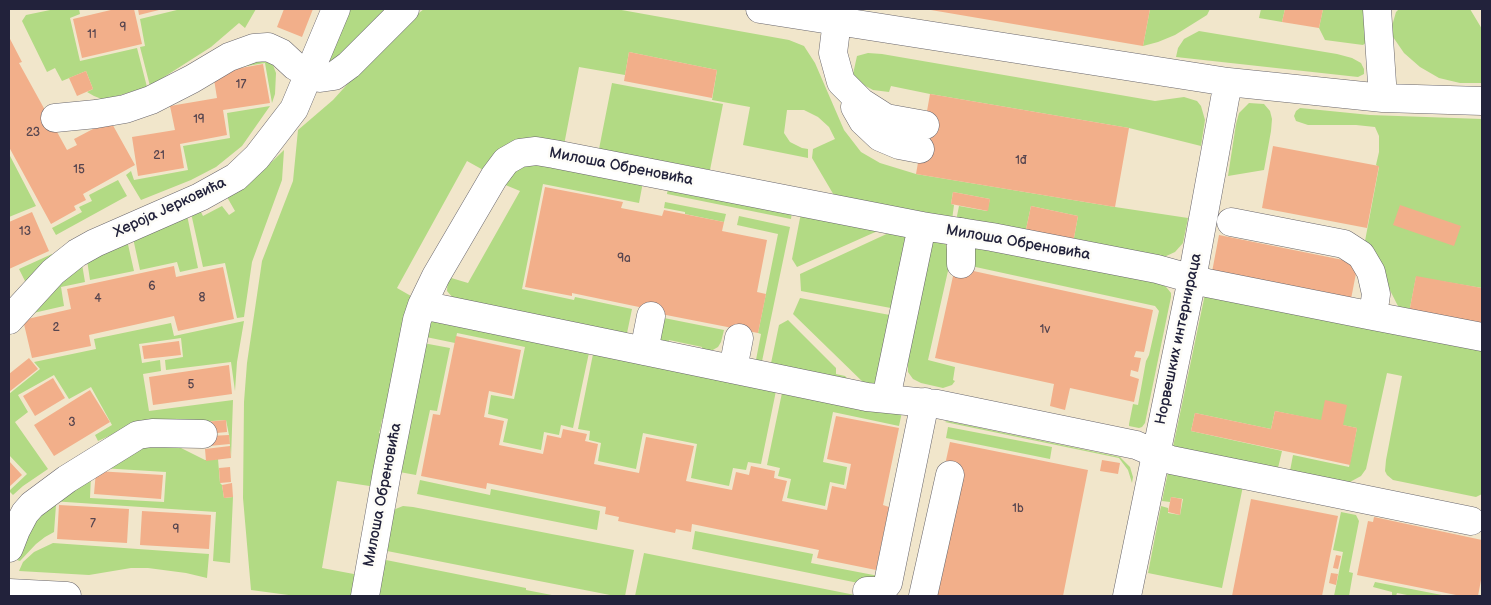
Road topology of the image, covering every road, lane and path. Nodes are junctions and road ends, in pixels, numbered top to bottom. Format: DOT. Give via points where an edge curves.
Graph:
graph roads {
  1 [pos="336,9"];
  2 [pos="405,9"];
  3 [pos="760,9"];
  4 [pos="1377,9"];
  5 [pos="837,21"];
  6 [pos="308,74"];
  7 [pos="1228,82"];
  8 [pos="1383,98"];
  9 [pos="1482,101"];
  10 [pos="55,118"];
  11 [pos="922,137"];
  12 [pos="1231,222"];
  13 [pos="922,226"];
  14 [pos="961,232"];
  15 [pos="960,264"];
  16 [pos="1192,279"];
  17 [pos="422,305"];
  18 [pos="651,316"];
  19 [pos="1373,316"];
  20 [pos="9,320"];
  21 [pos="1482,337"];
  22 [pos="739,338"];
  23 [pos="644,351"];
  24 [pos="733,369"];
  25 [pos="888,398"];
  26 [pos="926,402"];
  27 [pos="203,434"];
  28 [pos="1156,453"];
  29 [pos="950,476"];
  30 [pos="1471,521"];
  31 [pos="9,548"];
  32 [pos="867,591"];
  33 [pos="9,593"];
  34 [pos="67,596"];
  35 [pos="365,596"];
  36 [pos="923,596"];
  37 [pos="1127,596"];
  1 -- 6 [label="street, Хероја Јерковића"];
  2 -- 6 [label="street" via="334,76 320,78"];
  3 -- 5 [label="street"];
  4 -- 8 [label="street"];
  5 -- 7 [label="street"];
  5 -- 11 [label="street" via="833,53 841,82 860,102"];
  6 -- 10 [label="street" via="281,53 268,47 254,48 229,57 151,100 125,109"];
  6 -- 20 [label="street, Хероја Јерковића" via="294,109 257,157 236,177 200,197 77,253 53,272"];
  7 -- 8 [label="street"];
  7 -- 16 [label="street, Норвешких интернираца"];
  8 -- 9 [label="street"];
  12 -- 19 [label="street" via="1344,244 1361,255 1371,272 1376,294"];
  13 -- 14 [label="street, Милоша Обреновића"];
  13 -- 17 [label="street, Милоша Обреновића" via="528,151 513,156 499,168"];
  13 -- 25 [label="street"];
  14 -- 15 [label="street"];
  14 -- 16 [label="street, Милоша Обреновића" via="1157,269"];
  16 -- 19 [label="street, Милоша Обреновића"];
  16 -- 28 [label="street, Норвешких интернираца"];
  17 -- 23 [label="street"];
  17 -- 35 [label="street, Милоша Обреновића"];
  18 -- 23 [label="street"];
  19 -- 21 [label="street, Милоша Обреновића"];
  22 -- 24 [label="street"];
  23 -- 24 [label="street"];
  24 -- 25 [label="street" via="867,397"];
  25 -- 26 [label="street"];
  26 -- 28 [label="street" via="1136,445"];
  26 -- 32 [label="street" via="890,574 884,588 877,592"];
  27 -- 31 [label="street" via="138,435 32,505"];
  28 -- 30 [label="street" via="1171,460"];
  28 -- 37 [label="street, Норвешких интернираца"];
  29 -- 36 [label="street"];
  33 -- 34 [label="street"];
}
